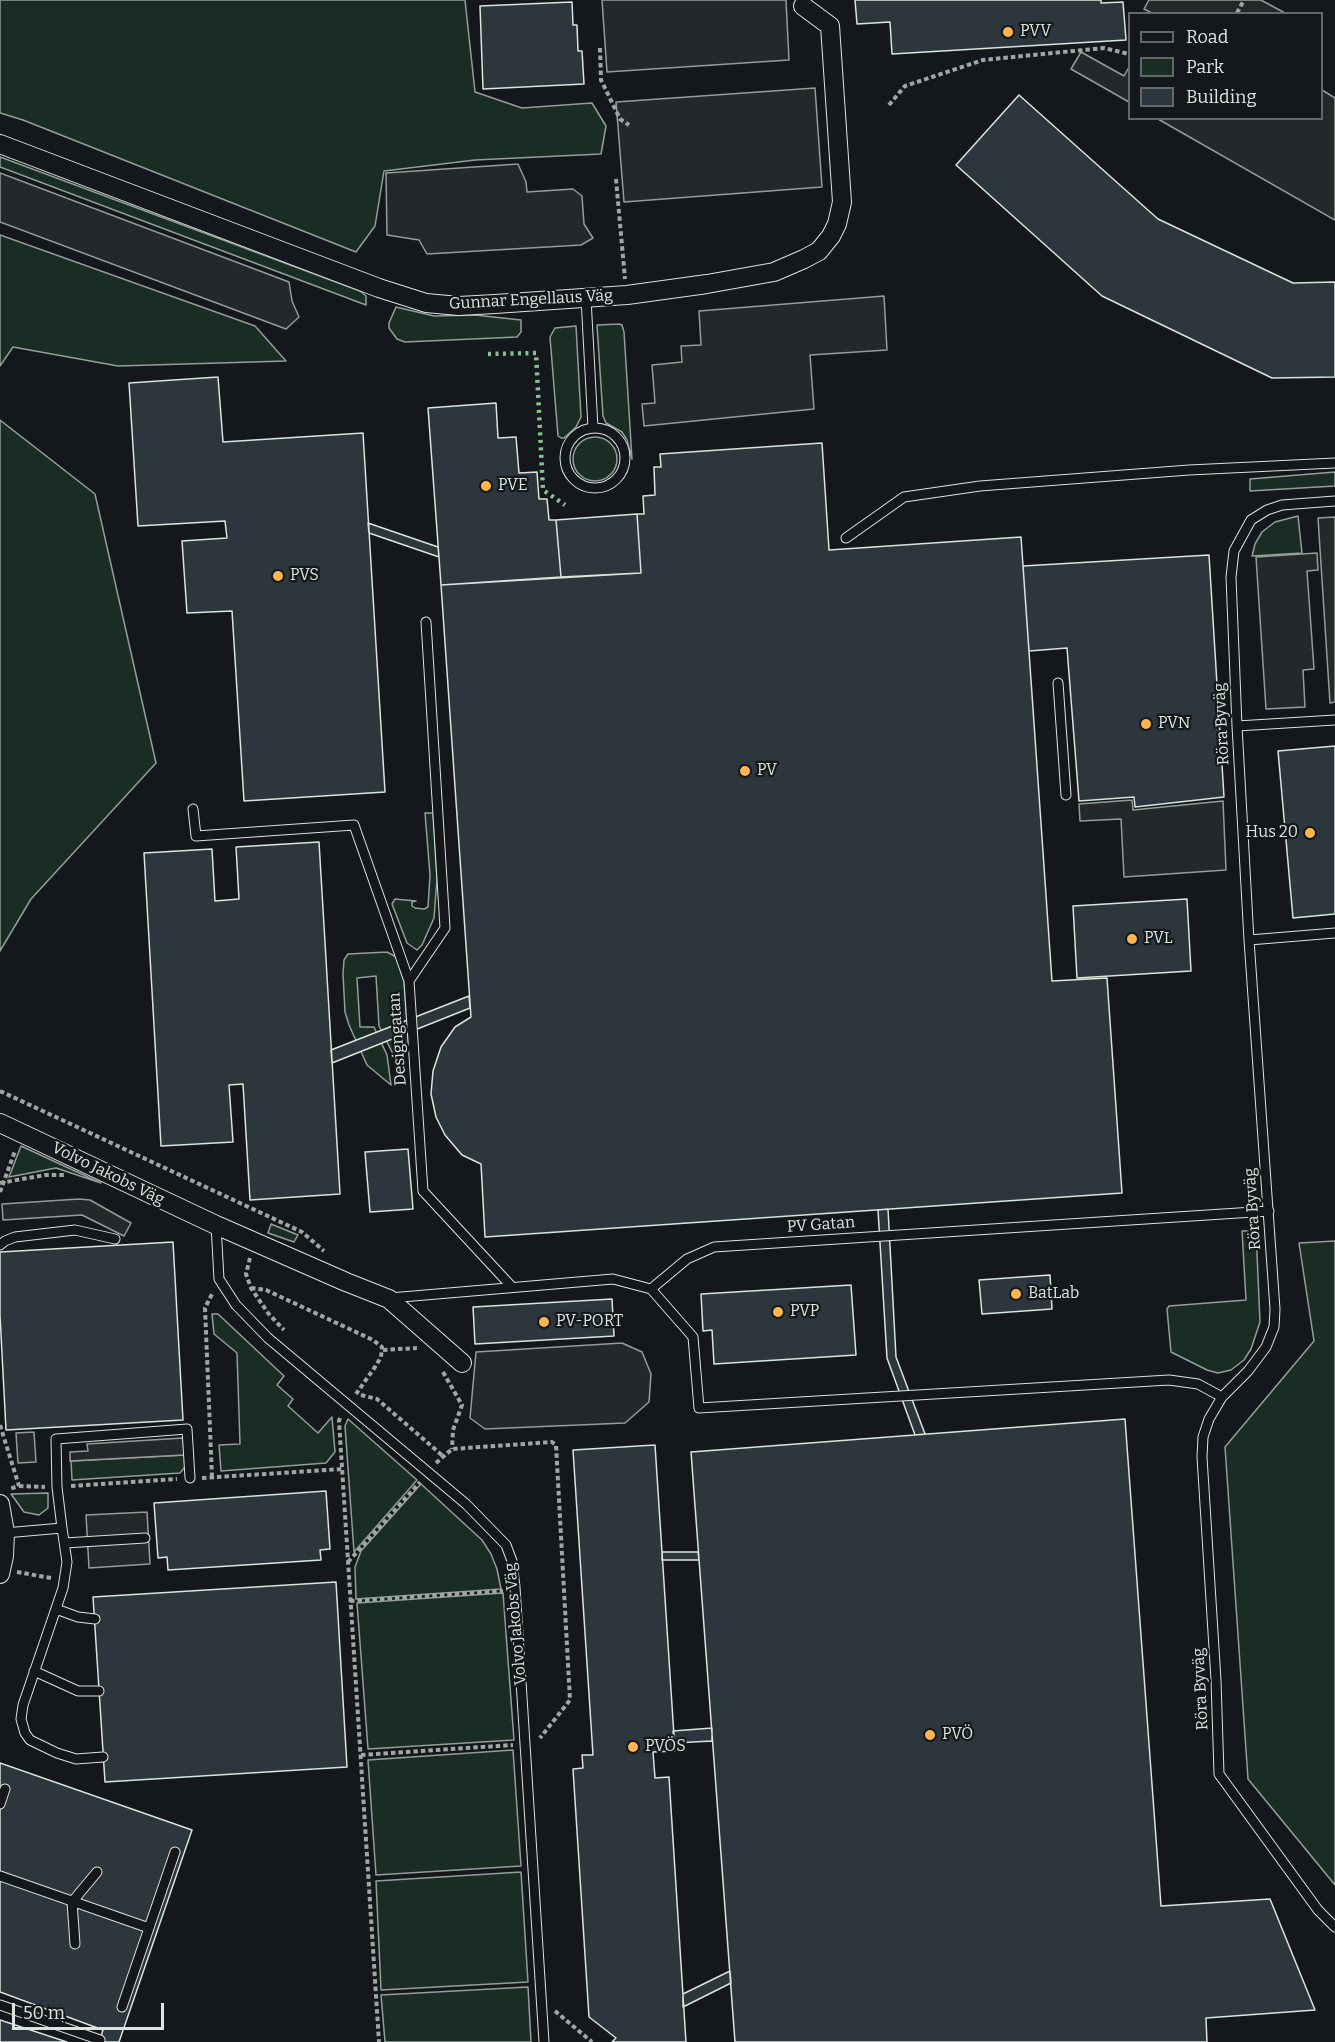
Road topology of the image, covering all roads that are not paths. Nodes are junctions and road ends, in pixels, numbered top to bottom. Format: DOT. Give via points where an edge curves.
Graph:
graph roads {
  1 [pos="803,6"];
  2 [pos="0,144"];
  3 [pos="586,298"];
  4 [pos="593,428"];
  5 [pos="1335,464"];
  6 [pos="1335,501"];
  7 [pos="846,538"];
  8 [pos="426,622"];
  9 [pos="1058,683"];
  10 [pos="1335,720"];
  11 [pos="1237,726"];
  12 [pos="1066,795"];
  13 [pos="193,808"];
  14 [pos="1335,933"];
  15 [pos="1249,940"];
  16 [pos="409,981"];
  17 [pos="0,1123"];
  18 [pos="1269,1211"];
  19 [pos="216,1226"];
  20 [pos="115,1239"];
  21 [pos="0,1245"];
  22 [pos="512,1287"];
  23 [pos="651,1289"];
  24 [pos="389,1299"];
  25 [pos="462,1363"];
  26 [pos="1221,1397"];
  27 [pos="55,1427"];
  28 [pos="56,1439"];
  29 [pos="190,1478"];
  30 [pos="0,1504"];
  31 [pos="62,1528"];
  32 [pos="5,1533"];
  33 [pos="145,1538"];
  34 [pos="65,1543"];
  35 [pos="1,1572"];
  36 [pos="56,1610"];
  37 [pos="95,1619"];
  38 [pos="34,1671"];
  39 [pos="99,1690"];
  40 [pos="103,1757"];
  41 [pos="5,1789"];
  42 [pos="0,1804"];
  43 [pos="175,1852"];
  44 [pos="97,1872"];
  45 [pos="0,1876"];
  46 [pos="72,1902"];
  47 [pos="1335,1927"];
  48 [pos="149,1928"];
  49 [pos="75,1944"];
  50 [pos="0,2005"];
  51 [pos="122,2007"];
  52 [pos="100,2040"];
  53 [pos="544,2042"];
  1 -- 3 [label="street, Gunnar Engellaus Väg" via="830,26 842,202 831,236 819,250 774,272"];
  2 -- 3 [label="street, Gunnar Engellaus Väg" via="426,303 459,306"];
  3 -- 4 [label="lane"];
  4 -- 4 [label="lane" via="576,435 566,452 574,479 592,488 618,477 625,459 619,440 612,433"];
  5 -- 7 [label="lane" via="1003,484 904,497"];
  6 -- 11 [label="lane, Röra Byväg" via="1282,505 1268,510 1251,520 1234,551 1231,577"];
  8 -- 16 [label="lane, Designgatan" via="445,928"];
  9 -- 12 [label="lane"];
  10 -- 11 [label="lane"];
  11 -- 15 [label="lane, Röra Byväg"];
  13 -- 16 [label="lane" via="196,836 354,825"];
  14 -- 15 [label="lane"];
  15 -- 18 [label="lane, Röra Byväg"];
  16 -- 22 [label="lane, Designgatan" via="423,1191"];
  17 -- 19 [label="street, Volvo Jakobs Väg"];
  18 -- 23 [label="lane, PV Gatan" via="714,1247 687,1259"];
  18 -- 26 [label="lane, Röra Byväg" via="1274,1327 1266,1347 1248,1371"];
  19 -- 24 [label="street, Volvo Jakobs Väg"];
  19 -- 53 [label="lane, Volvo Jakobs Väg" via="219,1279 236,1305 268,1338 474,1511 506,1545 515,1590"];
  20 -- 21 [label="lane" via="75,1230 15,1237"];
  22 -- 23 [label="lane" via="612,1279"];
  22 -- 24 [label="lane"];
  23 -- 26 [label="lane" via="693,1337 699,1408 1169,1380 1198,1384"];
  24 -- 25 [label="street, Volvo Jakobs Väg"];
  26 -- 47 [label="lane, Röra Byväg" via="1203,1437 1202,1457 1219,1774 1318,1910"];
  27 -- 28 [label="lane"];
  28 -- 29 [label="lane" via="155,1426 187,1429"];
  28 -- 31 [label="lane"];
  30 -- 32 [label="street"];
  31 -- 32 [label="lane"];
  31 -- 34 [label="lane"];
  32 -- 35 [label="street"];
  33 -- 34 [label="lane"];
  34 -- 36 [label="lane" via="67,1562"];
  36 -- 37 [label="lane"];
  36 -- 38 [label="lane"];
  38 -- 39 [label="lane" via="78,1691"];
  38 -- 40 [label="lane" via="21,1719 30,1740 76,1759"];
  41 -- 42 [label="lane"];
  43 -- 48 [label="lane"];
  44 -- 46 [label="lane"];
  45 -- 46 [label="lane"];
  46 -- 48 [label="lane"];
  46 -- 49 [label="lane"];
  48 -- 51 [label="lane"];
  50 -- 52 [label="lane"];
}
